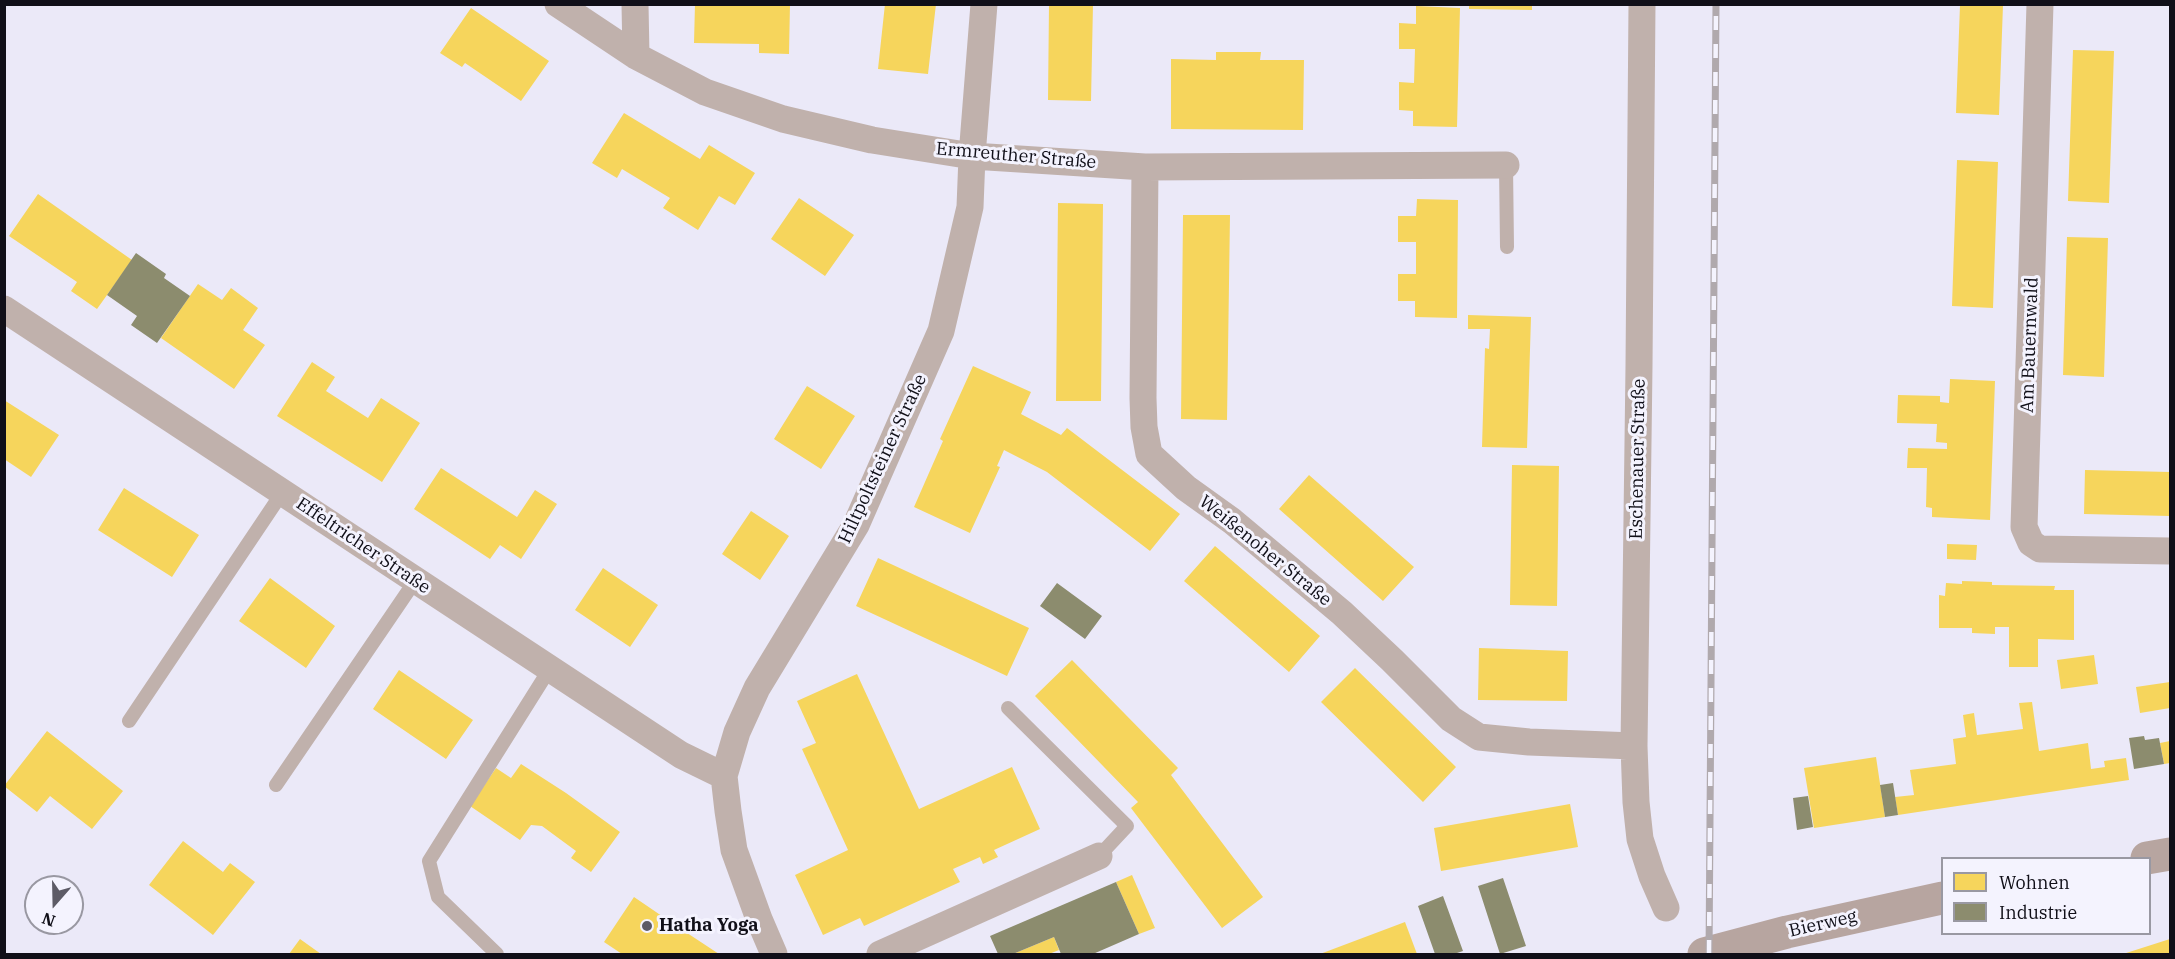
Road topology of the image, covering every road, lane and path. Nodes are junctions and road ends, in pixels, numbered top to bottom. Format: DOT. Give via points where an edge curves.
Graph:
graph roads {
  1 [pos="558,4"];
  2 [pos="635,4"];
  3 [pos="984,4"];
  4 [pos="1642,4"];
  5 [pos="2040,4"];
  6 [pos="636,56"];
  7 [pos="972,156"];
  8 [pos="1506,165"];
  9 [pos="1145,166"];
  10 [pos="1507,247"];
  11 [pos="4,309"];
  12 [pos="282,493"];
  13 [pos="2170,551"];
  14 [pos="415,580"];
  15 [pos="549,670"];
  16 [pos="1008,708"];
  17 [pos="129,721"];
  18 [pos="1634,746"];
  19 [pos="724,776"];
  20 [pos="276,785"];
  21 [pos="2170,854"];
  22 [pos="1099,856"];
  23 [pos="2151,857"];
  24 [pos="1941,898"];
  25 [pos="1666,908"];
  26 [pos="497,954"];
  27 [pos="774,954"];
  28 [pos="880,954"];
  29 [pos="1704,954"];
  1 -- 6 [label="street, Ermreuther Straße"];
  2 -- 6 [label="street"];
  3 -- 7 [label="street, Hiltpoltsteiner Straße"];
  4 -- 18 [label="street, Eschenauer Straße"];
  5 -- 13 [label="street, Am Bauernwald" via="2024,526 2031,543 2040,549"];
  6 -- 7 [label="street, Ermreuther Straße" via="705,92 783,119 872,140"];
  7 -- 9 [label="street, Ermreuther Straße"];
  7 -- 19 [label="street, Hiltpoltsteiner Straße" via="970,207 941,331 856,525 757,688 737,732"];
  8 -- 9 [label="street, Ermreuther Straße"];
  8 -- 10 [label="lane"];
  9 -- 18 [label="street, Weißenoher Straße" via="1143,398 1149,454 1342,613 1450,720 1479,737"];
  11 -- 12 [label="street, Effeltricher Straße"];
  12 -- 14 [label="street, Effeltricher Straße"];
  12 -- 17 [label="lane"];
  14 -- 15 [label="street, Effeltricher Straße"];
  14 -- 20 [label="lane"];
  15 -- 19 [label="street, Effeltricher Straße" via="681,755"];
  15 -- 26 [label="lane" via="429,861 438,897"];
  16 -- 22 [label="lane" via="1127,826"];
  18 -- 25 [label="street, Eschenauer Straße" via="1640,839"];
  19 -- 27 [label="street, Hiltpoltsteiner Straße" via="734,850"];
  21 -- 23 [label="main road"];
  22 -- 28 [label="street"];
  24 -- 29 [label="main road, Bierweg"];
}
